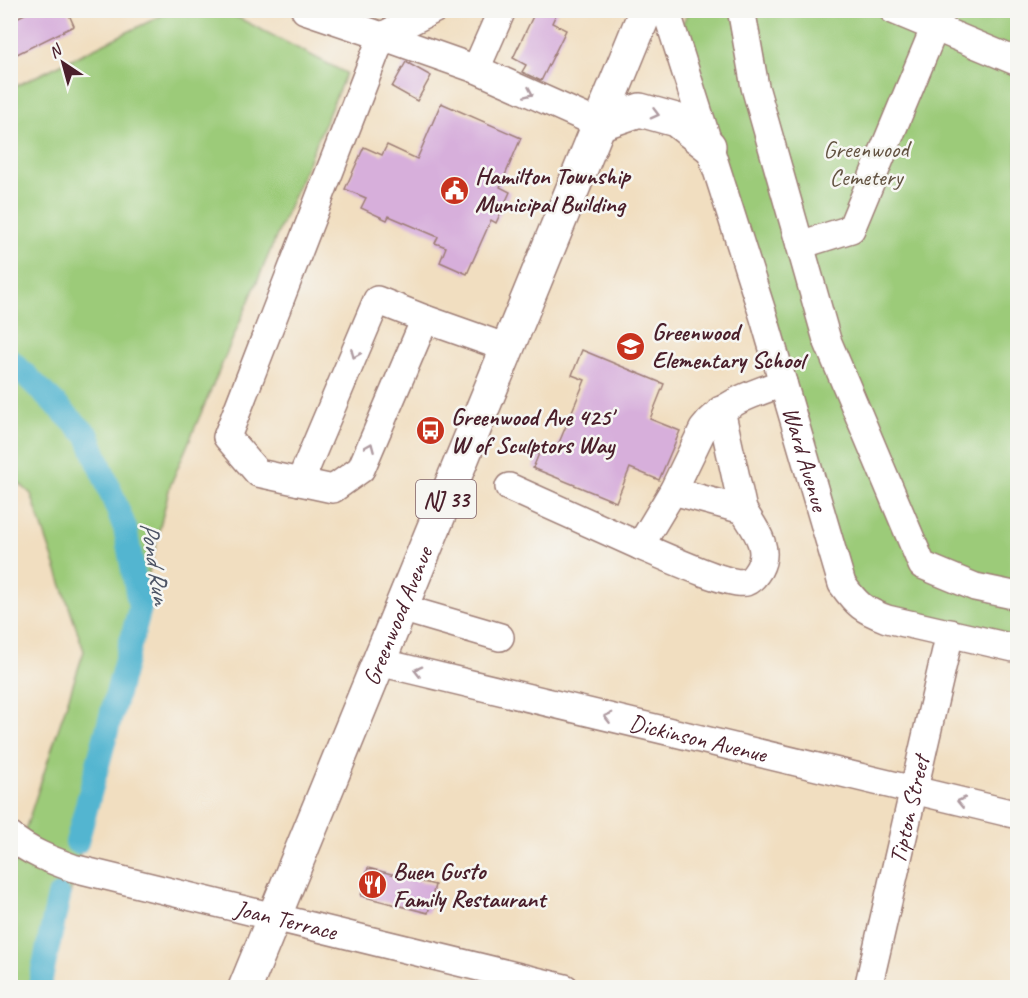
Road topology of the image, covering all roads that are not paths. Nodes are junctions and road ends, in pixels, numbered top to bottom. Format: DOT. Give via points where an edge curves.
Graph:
graph roads {
  1 [pos="304,10"];
  2 [pos="433,10"];
  3 [pos="502,10"];
  4 [pos="646,10"];
  5 [pos="666,10"];
  6 [pos="743,10"];
  7 [pos="893,10"];
  8 [pos="939,20"];
  9 [pos="382,36"];
  10 [pos="1017,62"];
  11 [pos="476,69"];
  12 [pos="599,124"];
  13 [pos="709,146"];
  14 [pos="800,245"];
  15 [pos="425,319"];
  16 [pos="507,348"];
  17 [pos="783,383"];
  18 [pos="721,410"];
  19 [pos="300,482"];
  20 [pos="509,488"];
  21 [pos="673,491"];
  22 [pos="743,510"];
  23 [pos="640,546"];
  24 [pos="1017,596"];
  25 [pos="401,608"];
  26 [pos="950,633"];
  27 [pos="500,637"];
  28 [pos="1017,649"];
  29 [pos="379,662"];
  30 [pos="914,790"];
  31 [pos="1017,815"];
  32 [pos="10,836"];
  33 [pos="274,917"];
  34 [pos="245,987"];
  35 [pos="566,987"];
  36 [pos="868,987"];
  1 -- 9 [label="street"];
  2 -- 9 [label="street"];
  3 -- 11 [label="street"];
  4 -- 12 [label="main road, Greenwood Avenue / NJ 33"];
  5 -- 13 [label="street, Ward Avenue"];
  6 -- 14 [label="street" via="755,87"];
  7 -- 8 [label="street"];
  8 -- 10 [label="street"];
  8 -- 14 [label="street" via="851,229"];
  9 -- 11 [label="street"];
  9 -- 19 [label="street" via="228,437 258,473"];
  11 -- 12 [label="street, one-way"];
  12 -- 13 [label="main road, one-way" via="640,110 676,120"];
  12 -- 16 [label="main road, Greenwood Avenue / NJ 33"];
  13 -- 17 [label="street, Ward Avenue"];
  14 -- 24 [label="street" via="827,340 922,565 975,587"];
  15 -- 16 [label="street"];
  19 -- 15 [label="street, one-way" via="333,489 362,469"];
  15 -- 19 [label="street, one-way" via="377,300"];
  16 -- 25 [label="main road, Greenwood Avenue / NJ 33"];
  17 -- 18 [label="street"];
  17 -- 26 [label="street, Ward Avenue" via="843,584 853,599 868,612 887,619"];
  18 -- 21 [label="street" via="703,429"];
  18 -- 22 [label="street"];
  20 -- 23 [label="street"];
  21 -- 22 [label="street"];
  21 -- 23 [label="street"];
  22 -- 23 [label="street" via="762,541 764,552 754,577 746,582 723,579"];
  25 -- 27 [label="street"];
  25 -- 29 [label="main road, Greenwood Avenue / NJ 33"];
  26 -- 28 [label="street, Ward Avenue"];
  26 -- 30 [label="street, Tipton Street"];
  30 -- 29 [label="street, Dickinson Avenue, one-way"];
  29 -- 33 [label="main road, Greenwood Avenue / NJ 33"];
  31 -- 30 [label="street, Dickinson Avenue, one-way"];
  30 -- 36 [label="street, Tipton Street"];
  32 -- 33 [label="street, Joan Terrace" via="45,858 73,868"];
  33 -- 34 [label="main road, Greenwood Avenue / NJ 33"];
  33 -- 35 [label="street, Joan Terrace"];
}
